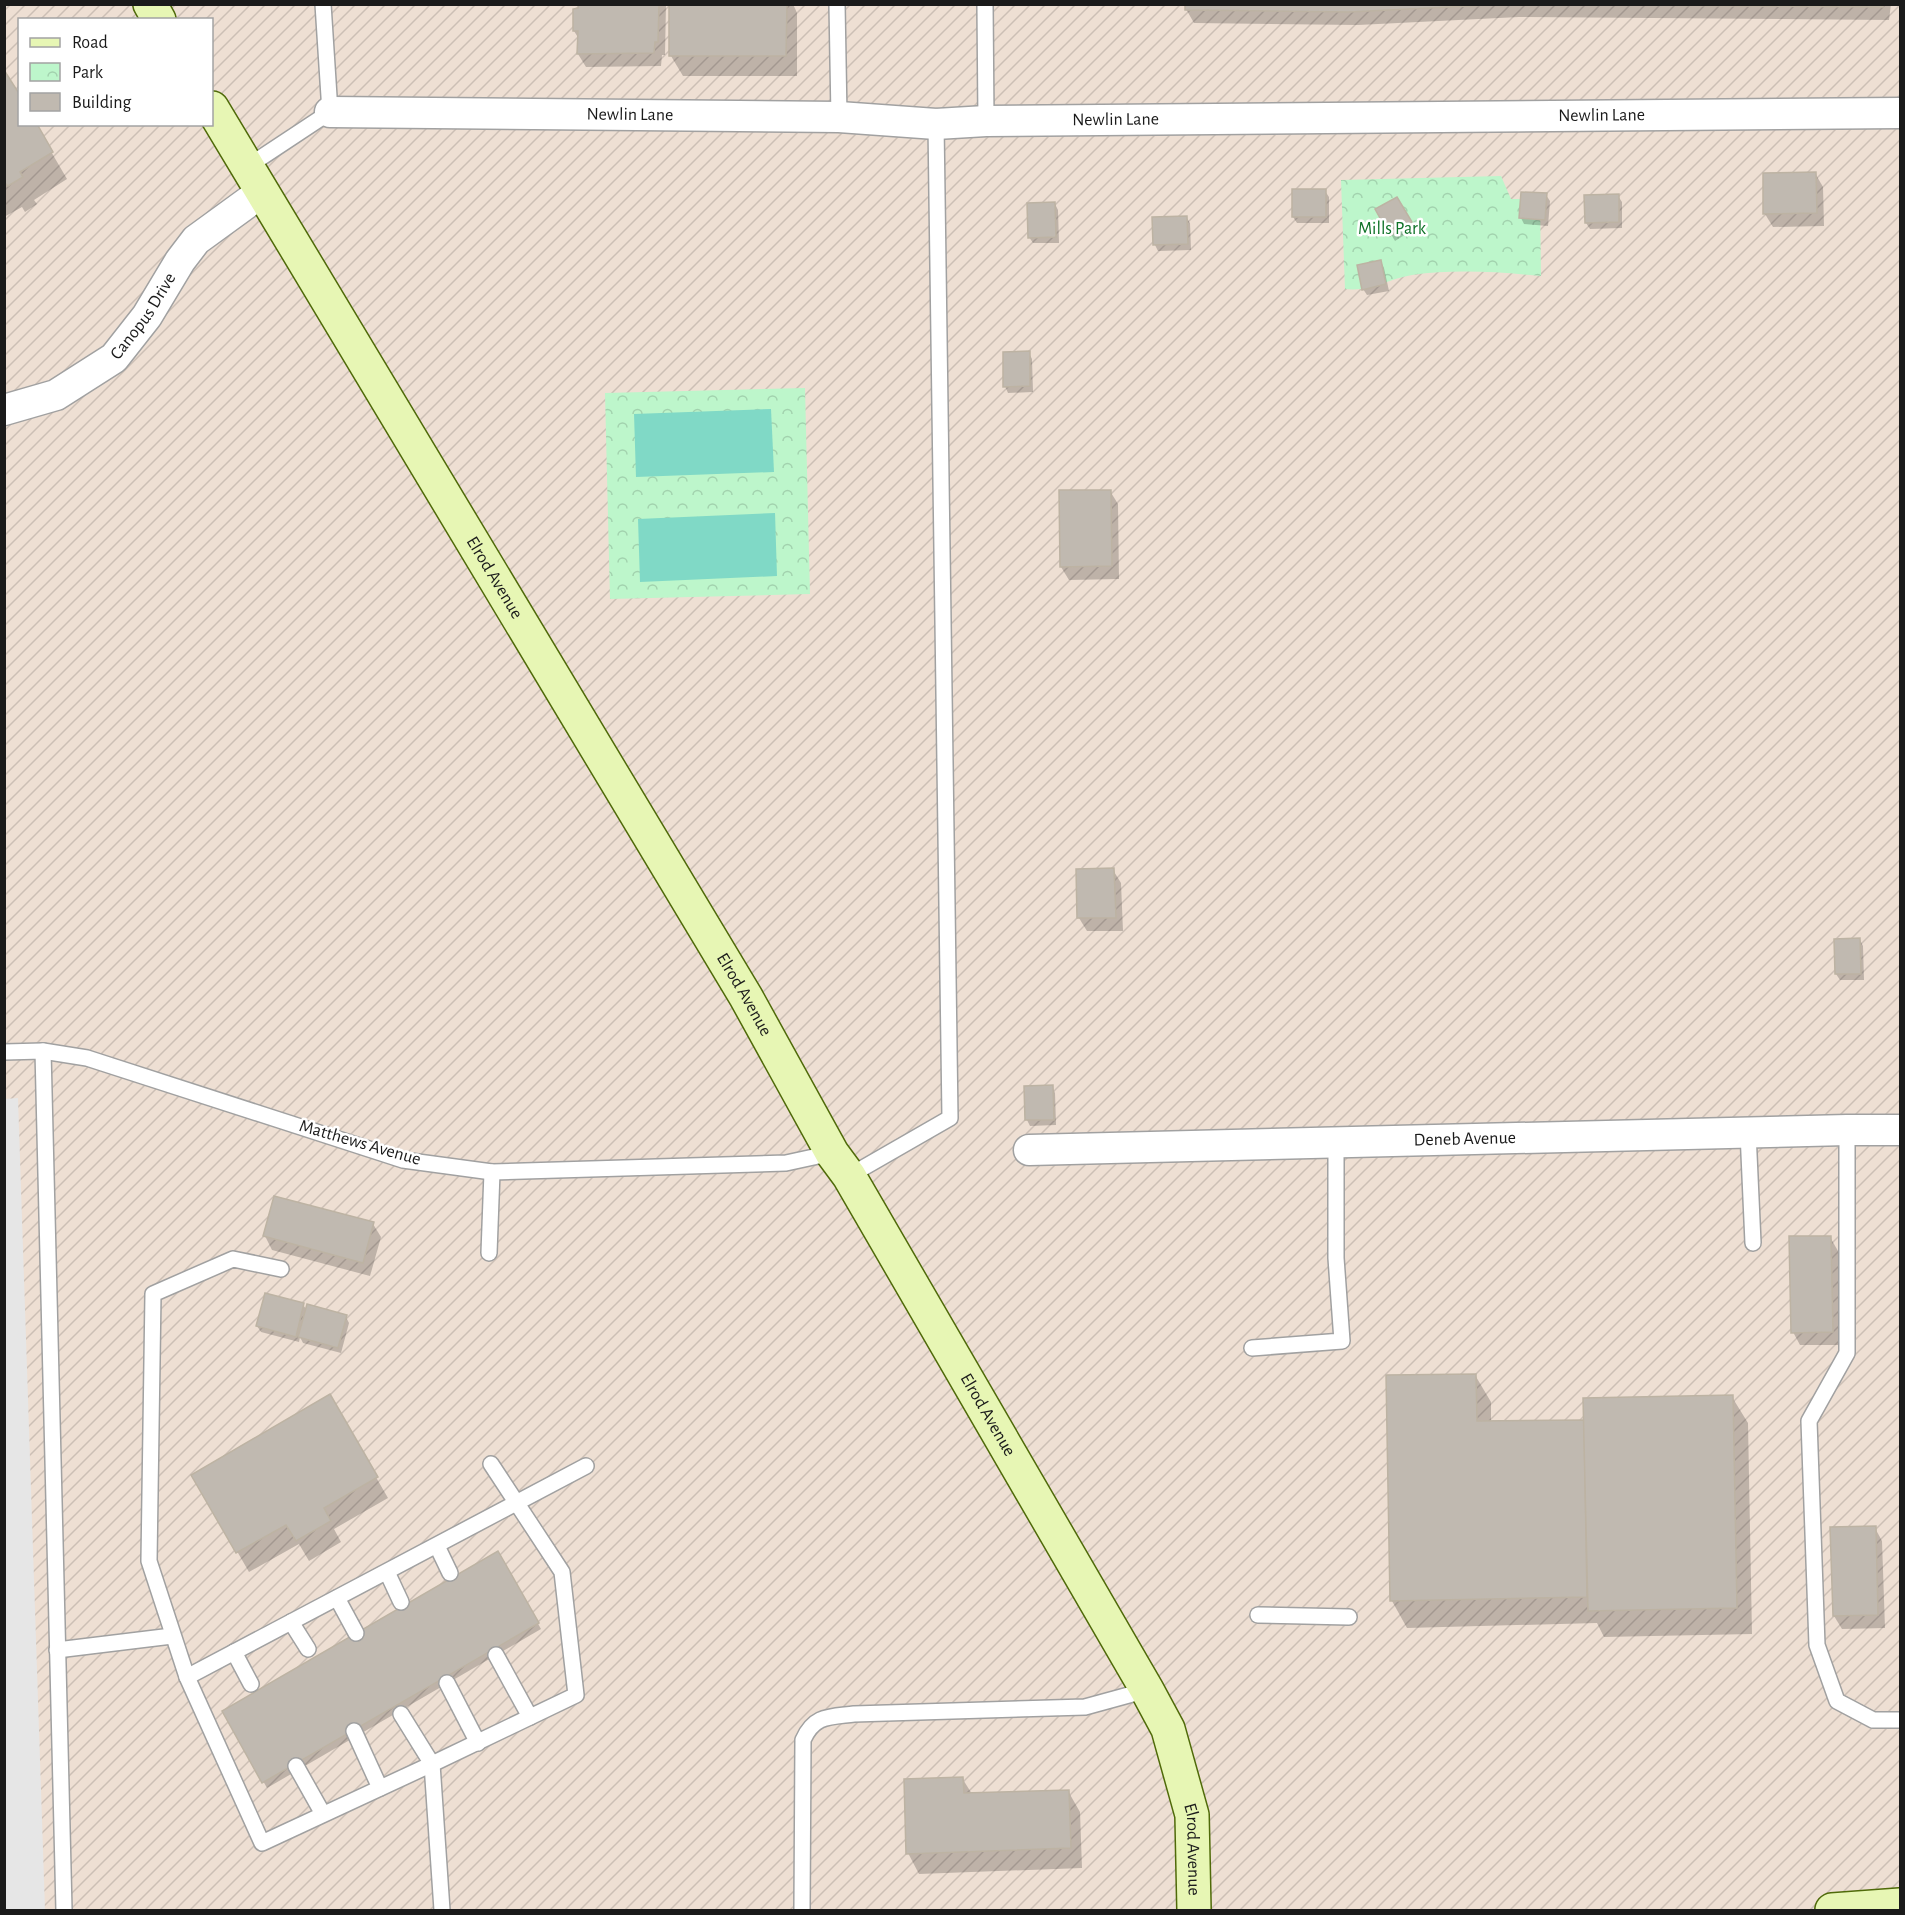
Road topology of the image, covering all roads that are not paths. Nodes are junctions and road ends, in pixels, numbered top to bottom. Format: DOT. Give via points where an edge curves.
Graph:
graph roads {
  1 [pos="150,4"];
  2 [pos="323,4"];
  3 [pos="837,4"];
  4 [pos="985,4"];
  5 [pos="158,18"];
  6 [pos="213,110"];
  7 [pos="330,112"];
  8 [pos="1900,112"];
  9 [pos="839,117"];
  10 [pos="986,122"];
  11 [pos="936,124"];
  12 [pos="255,179"];
  13 [pos="4,410"];
  14 [pos="43,1051"];
  15 [pos="4,1053"];
  16 [pos="1847,1130"];
  17 [pos="1900,1130"];
  18 [pos="1748,1132"];
  19 [pos="1336,1142"];
  20 [pos="1029,1150"];
  21 [pos="841,1165"];
  22 [pos="492,1172"];
  23 [pos="1753,1243"];
  24 [pos="489,1253"];
  25 [pos="281,1269"];
  26 [pos="1252,1348"];
  27 [pos="491,1464"];
  28 [pos="586,1466"];
  29 [pos="517,1503"];
  30 [pos="436,1546"];
  31 [pos="387,1572"];
  32 [pos="450,1573"];
  33 [pos="337,1598"];
  34 [pos="401,1602"];
  35 [pos="1258,1615"];
  36 [pos="1349,1617"];
  37 [pos="291,1622"];
  38 [pos="356,1633"];
  39 [pos="172,1636"];
  40 [pos="308,1649"];
  41 [pos="57,1650"];
  42 [pos="234,1652"];
  43 [pos="496,1655"];
  44 [pos="187,1677"];
  45 [pos="447,1683"];
  46 [pos="251,1684"];
  47 [pos="1147,1690"];
  48 [pos="401,1714"];
  49 [pos="530,1717"];
  50 [pos="1900,1720"];
  51 [pos="354,1731"];
  52 [pos="478,1743"];
  53 [pos="432,1764"];
  54 [pos="296,1766"];
  55 [pos="380,1788"];
  56 [pos="324,1815"];
  57 [pos="1900,1905"];
  58 [pos="64,1911"];
  59 [pos="442,1911"];
  60 [pos="802,1911"];
  61 [pos="1194,1911"];
  62 [pos="1832,1911"];
  1 -- 5 [label="street"];
  2 -- 7 [label="lane"];
  3 -- 9 [label="lane"];
  4 -- 10 [label="lane"];
  6 -- 12 [label="street, Elrod Avenue"];
  7 -- 9 [label="street, Newlin Lane"];
  7 -- 12 [label="lane"];
  8 -- 10 [label="street, Newlin Lane"];
  9 -- 11 [label="street, Newlin Lane"];
  10 -- 11 [label="street, Newlin Lane"];
  11 -- 21 [label="lane, Matthews Avenue" via="950,1118"];
  12 -- 13 [label="street, Canopus Drive" via="196,240 147,316 114,358 56,395"];
  12 -- 21 [label="street, Elrod Avenue" via="746,998"];
  14 -- 15 [label="lane, Matthews Avenue"];
  14 -- 22 [label="lane, Matthews Avenue" via="87,1058 403,1160"];
  14 -- 41 [label="lane"];
  16 -- 17 [label="street, Deneb Avenue"];
  16 -- 18 [label="street, Deneb Avenue"];
  16 -- 50 [label="lane" via="1847,1353 1809,1421 1817,1645 1837,1701 1873,1720"];
  18 -- 19 [label="street, Deneb Avenue"];
  18 -- 23 [label="lane"];
  19 -- 20 [label="street, Deneb Avenue"];
  19 -- 26 [label="lane" via="1336,1258 1342,1341"];
  21 -- 22 [label="lane, Matthews Avenue" via="786,1162"];
  21 -- 47 [label="street, Elrod Avenue"];
  22 -- 24 [label="lane"];
  25 -- 39 [label="lane" via="233,1259 153,1294 149,1561"];
  27 -- 29 [label="lane"];
  28 -- 29 [label="lane"];
  29 -- 30 [label="lane"];
  29 -- 49 [label="lane" via="562,1572 576,1695"];
  30 -- 31 [label="lane"];
  30 -- 32 [label="lane"];
  31 -- 33 [label="lane"];
  31 -- 34 [label="lane"];
  33 -- 37 [label="lane"];
  33 -- 38 [label="lane"];
  35 -- 36 [label="lane"];
  37 -- 40 [label="lane"];
  37 -- 42 [label="lane"];
  39 -- 41 [label="lane"];
  39 -- 44 [label="lane"];
  41 -- 58 [label="lane"];
  42 -- 44 [label="lane"];
  42 -- 46 [label="lane"];
  43 -- 49 [label="lane"];
  44 -- 56 [label="lane" via="262,1843"];
  45 -- 52 [label="lane"];
  47 -- 60 [label="lane" via="1085,1707 854,1714 825,1718 809,1727 803,1740"];
  47 -- 61 [label="street, Elrod Avenue" via="1168,1729 1192,1815"];
  48 -- 53 [label="lane"];
  49 -- 52 [label="lane"];
  51 -- 55 [label="lane"];
  52 -- 53 [label="lane"];
  53 -- 55 [label="lane"];
  53 -- 59 [label="lane"];
  54 -- 56 [label="lane"];
  55 -- 56 [label="lane"];
  57 -- 62 [label="street"];
}
